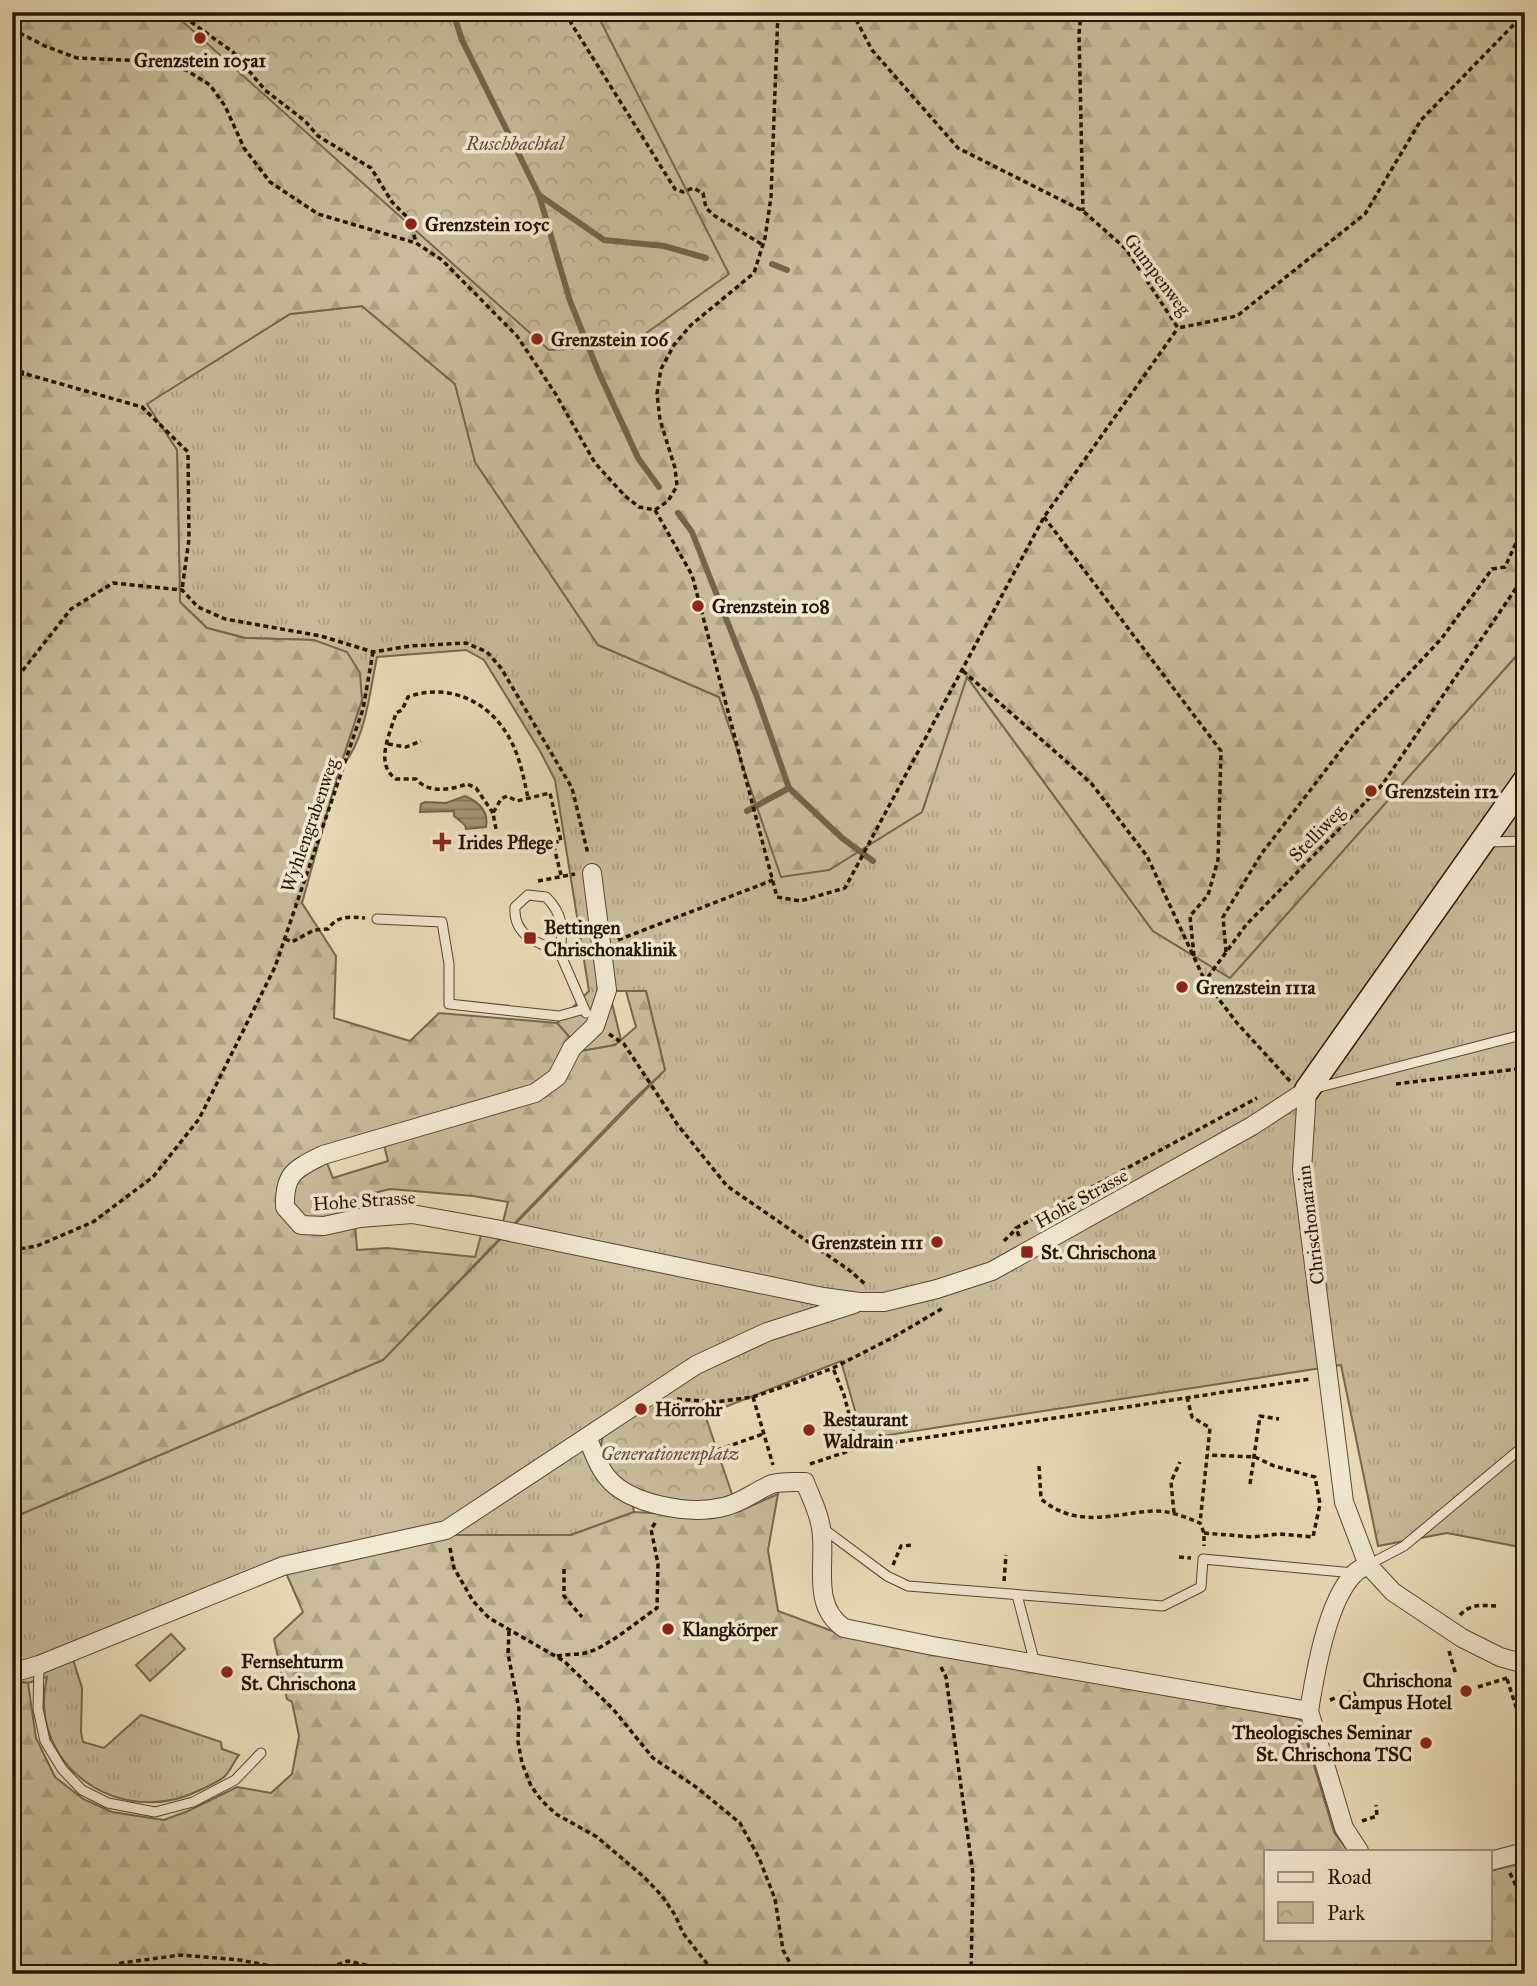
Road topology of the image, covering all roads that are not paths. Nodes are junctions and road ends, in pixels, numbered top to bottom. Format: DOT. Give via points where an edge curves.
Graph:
graph roads {
  1 [pos="1525,780"];
  2 [pos="1525,841"];
  3 [pos="1482,842"];
  4 [pos="592,873"];
  5 [pos="377,919"];
  6 [pos="559,951"];
  7 [pos="584,1009"];
  8 [pos="595,1026"];
  9 [pos="1525,1034"];
  10 [pos="1295,1088"];
  11 [pos="859,1302"];
  12 [pos="588,1439"];
  13 [pos="1525,1445"];
  14 [pos="821,1527"];
  15 [pos="1361,1569"];
  16 [pos="1017,1595"];
  17 [pos="1035,1664"];
  18 [pos="39,1665"];
  19 [pos="1522,1669"];
  20 [pos="12,1673"];
  21 [pos="1309,1711"];
  22 [pos="261,1753"];
  23 [pos="1358,1850"];
  24 [pos="1525,1852"];
  25 [pos="1497,1860"];
  1 -- 3 [label="street"];
  2 -- 3 [label="lane"];
  3 -- 10 [label="street"];
  4 -- 8 [label="street, Hohe Strasse" via="607,990"];
  5 -- 7 [label="lane" via="442,922 449,1004 559,1016"];
  6 -- 6 [label="lane" via="563,938 557,908 546,897 528,895 515,907 514,919 530,938"];
  6 -- 7 [label="lane"];
  7 -- 8 [label="lane"];
  8 -- 11 [label="street, Hohe Strasse" via="572,1048 557,1077 535,1093 323,1155 297,1168 284,1187 285,1207 301,1225 412,1214"];
  9 -- 10 [label="lane"];
  10 -- 11 [label="street, Hohe Strasse" via="1252,1126 992,1271 884,1302"];
  10 -- 15 [label="street, Chrischonarain" via="1344,1502"];
  11 -- 12 [label="street, Hohe Strasse" via="767,1332 696,1364"];
  12 -- 14 [label="street" via="606,1477 636,1497 684,1509 722,1507 748,1499 774,1483 804,1482"];
  12 -- 18 [label="street, Hohe Strasse" via="446,1531 283,1566"];
  13 -- 15 [label="lane" via="1404,1546"];
  14 -- 16 [label="lane" via="887,1576 908,1586"];
  14 -- 17 [label="street" via="823,1600 834,1622 860,1633"];
  15 -- 16 [label="lane" via="1198,1559 1201,1587 1163,1606"];
  15 -- 19 [label="street, Chrischonarain" via="1456,1634"];
  15 -- 21 [label="street" via="1334,1608"];
  16 -- 17 [label="lane"];
  17 -- 21 [label="street"];
  18 -- 20 [label="street, Hohe Strasse"];
  18 -- 22 [label="lane" via="37,1709 45,1741 82,1790 108,1803 155,1812 193,1802 235,1780"];
  21 -- 23 [label="street" via="1344,1828"];
  24 -- 25 [label="street"];
}
